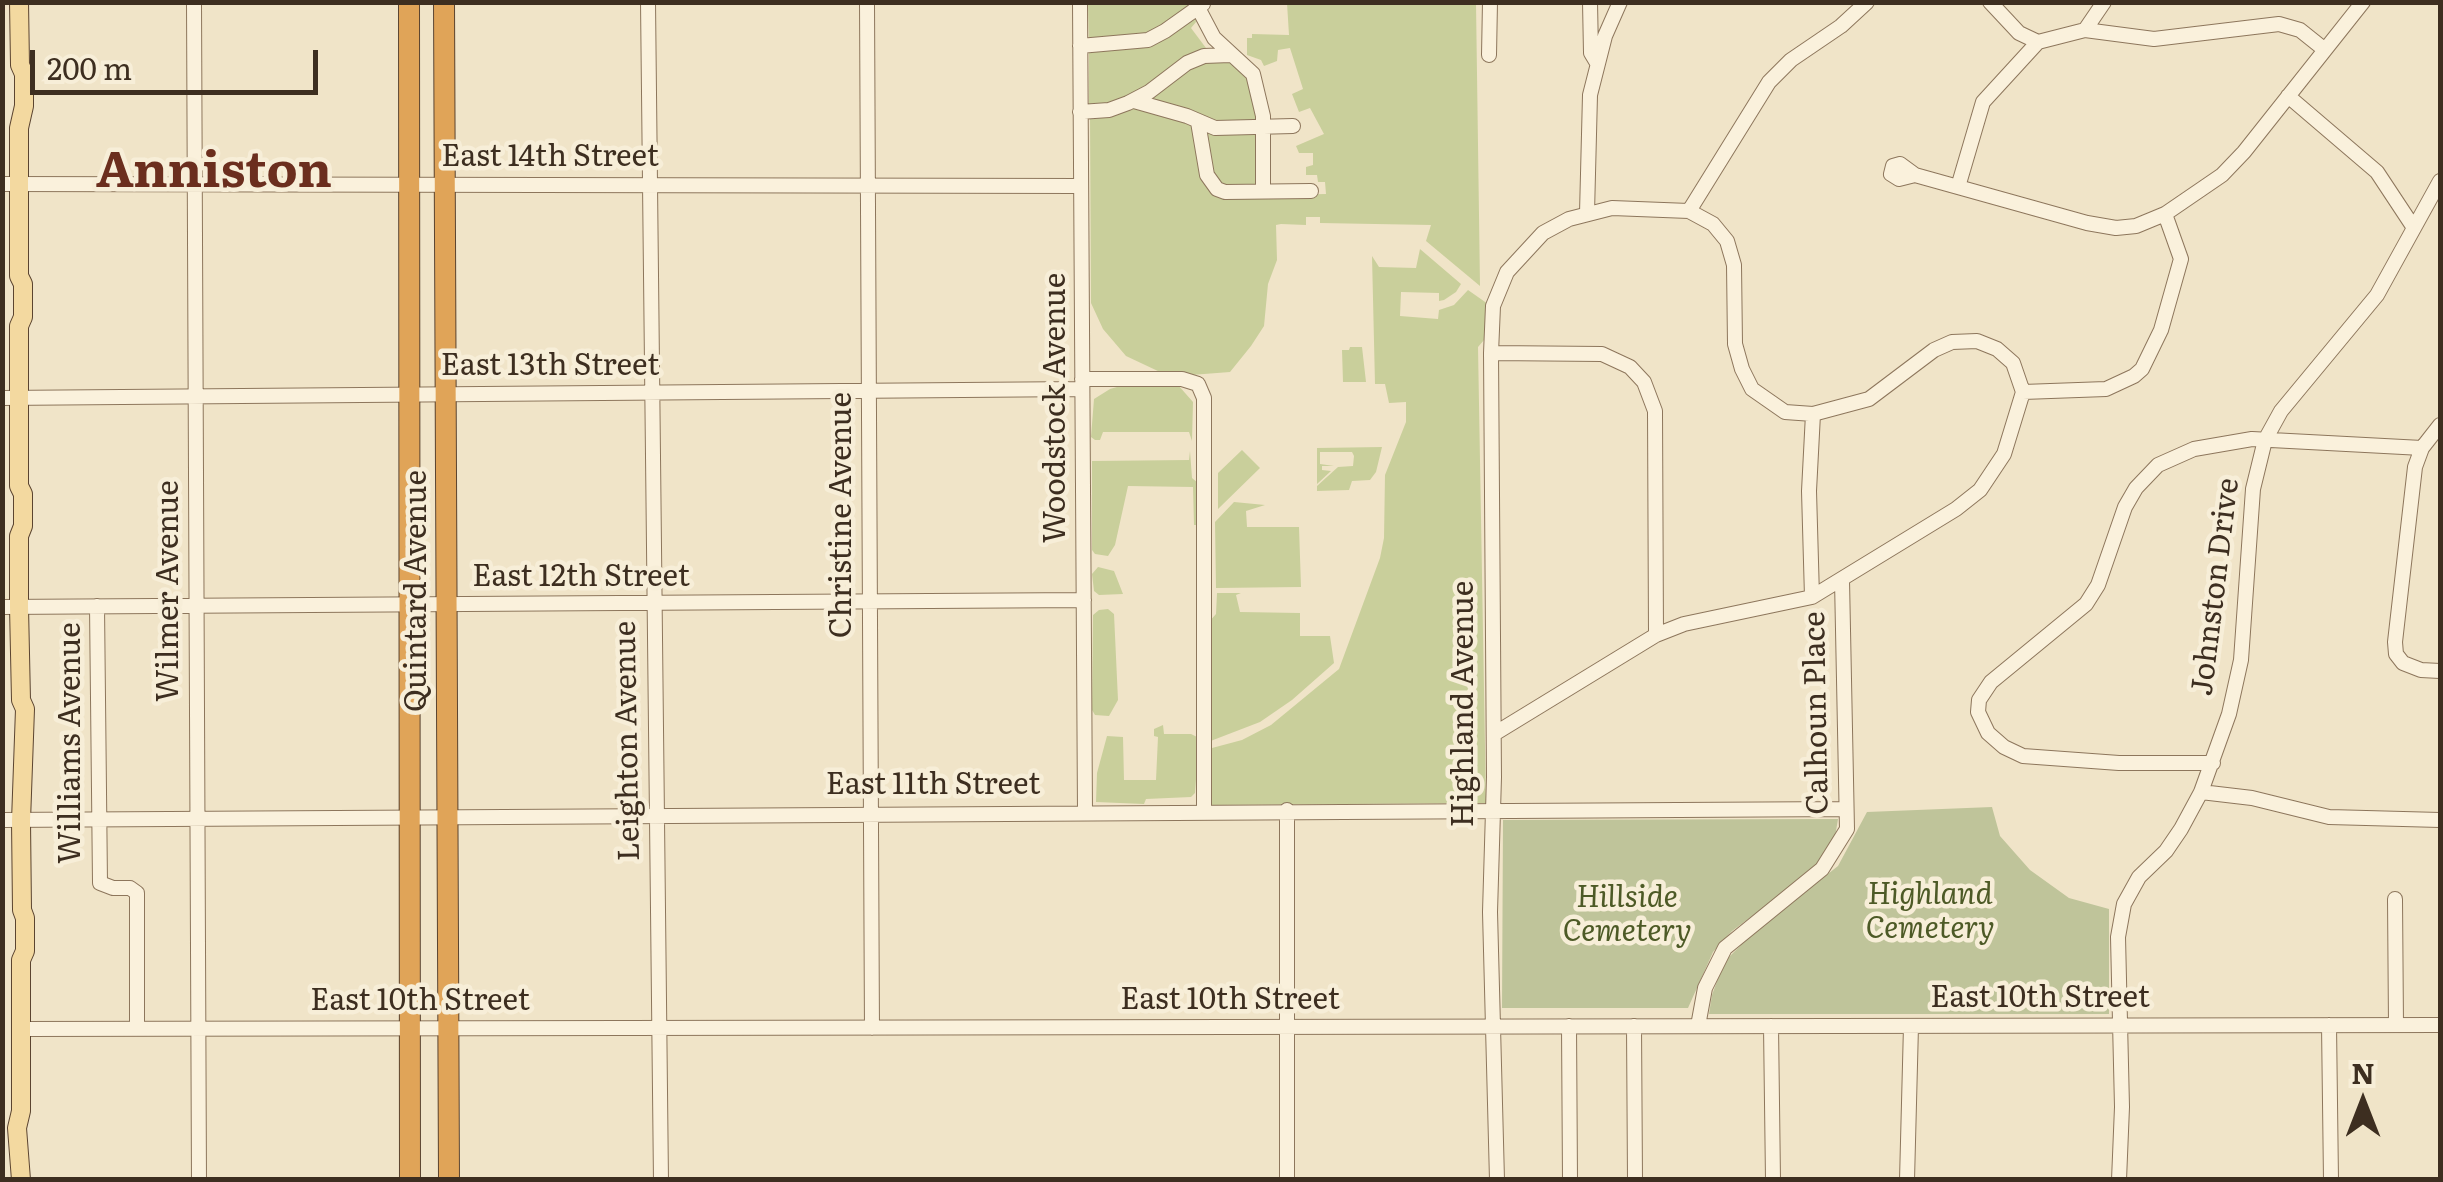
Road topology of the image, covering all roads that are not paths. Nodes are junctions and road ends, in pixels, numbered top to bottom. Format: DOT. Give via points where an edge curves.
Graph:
graph roads {
  1 [pos="18,2"];
  2 [pos="194,2"];
  3 [pos="409,2"];
  4 [pos="444,2"];
  5 [pos="648,2"];
  6 [pos="868,2"];
  7 [pos="1080,2"];
  8 [pos="1490,2"];
  9 [pos="1590,2"];
  10 [pos="1620,2"];
  11 [pos="1867,2"];
  12 [pos="1990,2"];
  13 [pos="2104,2"];
  14 [pos="2363,2"];
  15 [pos="1199,4"];
  16 [pos="2086,30"];
  17 [pos="2038,42"];
  18 [pos="1080,46"];
  19 [pos="2325,50"];
  20 [pos="1230,54"];
  21 [pos="1489,55"];
  22 [pos="1598,62"];
  23 [pos="2288,96"];
  24 [pos="1134,100"];
  25 [pos="1080,112"];
  26 [pos="1198,122"];
  27 [pos="1293,126"];
  28 [pos="1264,127"];
  29 [pos="1916,175"];
  30 [pos="2440,181"];
  31 [pos="11,183"];
  32 [pos="196,183"];
  33 [pos="410,184"];
  34 [pos="446,184"];
  35 [pos="649,184"];
  36 [pos="869,185"];
  37 [pos="1080,186"];
  38 [pos="1958,187"];
  39 [pos="1311,191"];
  40 [pos="1263,192"];
  41 [pos="1689,211"];
  42 [pos="1587,214"];
  43 [pos="2165,214"];
  44 [pos="2414,228"];
  45 [pos="1491,352"];
  46 [pos="1082,384"];
  47 [pos="870,391"];
  48 [pos="2023,392"];
  49 [pos="652,393"];
  50 [pos="446,394"];
  51 [pos="410,395"];
  52 [pos="194,397"];
  53 [pos="10,398"];
  54 [pos="1813,414"];
  55 [pos="2440,424"];
  56 [pos="2265,440"];
  57 [pos="2422,448"];
  58 [pos="1842,580"];
  59 [pos="1812,597"];
  60 [pos="1084,600"];
  61 [pos="870,602"];
  62 [pos="653,604"];
  63 [pos="97,606"];
  64 [pos="198,606"];
  65 [pos="410,606"];
  66 [pos="447,606"];
  67 [pos="11,607"];
  68 [pos="1656,635"];
  69 [pos="2440,671"];
  70 [pos="1494,734"];
  71 [pos="2213,763"];
  72 [pos="2201,792"];
  73 [pos="1846,808"];
  74 [pos="1286,810"];
  75 [pos="1492,810"];
  76 [pos="1204,811"];
  77 [pos="1085,812"];
  78 [pos="871,813"];
  79 [pos="657,816"];
  80 [pos="196,819"];
  81 [pos="409,819"];
  82 [pos="449,819"];
  83 [pos="12,820"];
  84 [pos="2440,820"];
  85 [pos="97,821"];
  86 [pos="2394,899"];
  87 [pos="2329,1025"];
  88 [pos="2396,1025"];
  89 [pos="2440,1025"];
  90 [pos="1494,1026"];
  91 [pos="1568,1026"];
  92 [pos="1634,1026"];
  93 [pos="1698,1026"];
  94 [pos="1771,1026"];
  95 [pos="1910,1026"];
  96 [pos="2118,1026"];
  97 [pos="1288,1027"];
  98 [pos="408,1028"];
  99 [pos="448,1028"];
  100 [pos="660,1028"];
  101 [pos="872,1028"];
  102 [pos="12,1029"];
  103 [pos="137,1029"];
  104 [pos="200,1029"];
  105 [pos="21,1175"];
  106 [pos="199,1180"];
  107 [pos="410,1180"];
  108 [pos="449,1180"];
  109 [pos="661,1180"];
  110 [pos="1288,1180"];
  111 [pos="1498,1180"];
  112 [pos="1570,1180"];
  113 [pos="1634,1180"];
  114 [pos="1772,1180"];
  115 [pos="1907,1180"];
  116 [pos="2119,1180"];
  117 [pos="2331,1180"];
  1 -- 31 [label="main road" via="20,115"];
  2 -- 32 [label="street, Wilmer Avenue"];
  3 -- 33 [label="highway, Quintard Avenue"];
  4 -- 34 [label="highway, Quintard Avenue"];
  5 -- 35 [label="street, Leighton Avenue"];
  6 -- 36 [label="street, Christine Avenue"];
  7 -- 18 [label="street, Woodstock Avenue"];
  8 -- 21 [label="street"];
  9 -- 22 [label="street" via="1591,53"];
  10 -- 22 [label="street"];
  11 -- 41 [label="street" via="1769,82"];
  12 -- 17 [label="street" via="2019,34"];
  13 -- 16 [label="street"];
  14 -- 19 [label="street"];
  15 -- 18 [label="street" via="1148,40"];
  15 -- 20 [label="street" via="1214,38"];
  16 -- 17 [label="street"];
  16 -- 19 [label="street" via="2154,39 2279,24 2300,30"];
  17 -- 38 [label="street" via="1983,102"];
  18 -- 25 [label="street, Woodstock Avenue"];
  19 -- 23 [label="street"];
  20 -- 24 [label="street" via="1187,64"];
  20 -- 28 [label="street" via="1253,74"];
  22 -- 42 [label="street" via="1590,95"];
  23 -- 43 [label="street" via="2222,175"];
  23 -- 44 [label="street" via="2376,172"];
  24 -- 25 [label="street"];
  24 -- 26 [label="street"];
  25 -- 37 [label="street, Woodstock Avenue"];
  26 -- 28 [label="street"];
  26 -- 40 [label="street" via="1217,189"];
  27 -- 28 [label="street"];
  28 -- 40 [label="street"];
  29 -- 38 [label="street"];
  30 -- 44 [label="street, Johnston Drive"];
  31 -- 32 [label="street, East 14th Street"];
  31 -- 53 [label="main road" via="19,326"];
  32 -- 33 [label="street, East 14th Street"];
  32 -- 52 [label="street, Wilmer Avenue"];
  33 -- 34 [label="street, East 14th Street"];
  33 -- 51 [label="highway, Quintard Avenue"];
  34 -- 35 [label="street, East 14th Street"];
  34 -- 50 [label="highway, Quintard Avenue"];
  35 -- 36 [label="street, East 14th Street"];
  35 -- 49 [label="street, Leighton Avenue"];
  36 -- 37 [label="street, East 14th Street"];
  36 -- 47 [label="street, Christine Avenue"];
  37 -- 46 [label="street, Woodstock Avenue"];
  38 -- 43 [label="street" via="2116,228"];
  39 -- 40 [label="street"];
  41 -- 42 [label="street" via="1612,208"];
  41 -- 54 [label="street" via="1721,232 1732,252 1735,344 1746,381 1785,412"];
  42 -- 45 [label="street, Highland Avenue" via="1560,223 1507,272 1491,320"];
  43 -- 48 [label="street" via="2181,259 2142,369 2106,389"];
  44 -- 56 [label="street, Johnston Drive" via="2365,313 2292,396"];
  45 -- 68 [label="street" via="1602,354 1644,382 1655,411"];
  45 -- 70 [label="street, Highland Avenue"];
  46 -- 47 [label="street, East 13th Street"];
  46 -- 60 [label="street, Woodstock Avenue"];
  46 -- 76 [label="street, East 13th Street" via="1182,379 1198,384 1204,398"];
  47 -- 49 [label="street, East 13th Street"];
  47 -- 61 [label="street, Christine Avenue"];
  48 -- 54 [label="street" via="2006,355 1966,340 1934,350 1869,399"];
  48 -- 58 [label="street" via="2004,454 1980,490"];
  49 -- 50 [label="street, East 13th Street"];
  49 -- 62 [label="street, Leighton Avenue"];
  50 -- 51 [label="street, East 13th Street"];
  50 -- 66 [label="highway, Quintard Avenue"];
  51 -- 52 [label="street, East 13th Street"];
  51 -- 65 [label="highway, Quintard Avenue"];
  52 -- 53 [label="street, East 13th Street"];
  52 -- 64 [label="street, Wilmer Avenue"];
  53 -- 67 [label="main road" via="19,486"];
  54 -- 59 [label="street, Calhoun Place"];
  55 -- 57 [label="street"];
  56 -- 57 [label="street"];
  56 -- 71 [label="street, Johnston Drive" via="2250,520 2238,676"];
  56 -- 71 [label="street" via="2194,449 2150,471 2125,507 2086,604 1991,682 1978,712 1988,734 2022,756"];
  57 -- 69 [label="street" via="2395,642 2403,663"];
  58 -- 59 [label="street"];
  58 -- 73 [label="street, Calhoun Place"];
  59 -- 68 [label="street"];
  60 -- 61 [label="street, East 12th Street"];
  60 -- 77 [label="street, Woodstock Avenue"];
  61 -- 62 [label="street, East 12th Street"];
  61 -- 78 [label="street, Christine Avenue"];
  62 -- 66 [label="street, East 12th Street"];
  62 -- 79 [label="street, Leighton Avenue"];
  63 -- 64 [label="street, East 12th Street"];
  63 -- 67 [label="street, East 12th Street"];
  63 -- 85 [label="street, Williams Avenue"];
  64 -- 65 [label="street, East 12th Street"];
  64 -- 80 [label="street, Wilmer Avenue"];
  65 -- 66 [label="street, East 12th Street"];
  65 -- 81 [label="highway, Quintard Avenue"];
  66 -- 82 [label="highway, Quintard Avenue"];
  67 -- 83 [label="main road" via="21,700"];
  68 -- 70 [label="street"];
  70 -- 75 [label="street, Highland Avenue"];
  71 -- 72 [label="street, Johnston Drive"];
  72 -- 84 [label="street" via="2329,817"];
  72 -- 96 [label="street, Johnston Drive" via="2124,904"];
  73 -- 75 [label="street, East 11th Street"];
  73 -- 93 [label="street, Calhoun Place" via="1847,829 1822,870 1725,948 1704,988"];
  74 -- 75 [label="street, East 11th Street"];
  74 -- 76 [label="street, East 11th Street"];
  74 -- 97 [label="street"];
  75 -- 90 [label="street, Highland Avenue"];
  76 -- 77 [label="street, East 11th Street"];
  77 -- 78 [label="street, East 11th Street"];
  78 -- 79 [label="street, East 11th Street"];
  78 -- 101 [label="street, Christine Avenue"];
  79 -- 82 [label="street, East 11th Street"];
  79 -- 100 [label="street, Leighton Avenue"];
  80 -- 81 [label="street, East 11th Street"];
  80 -- 85 [label="street, East 11th Street"];
  80 -- 104 [label="street, Wilmer Avenue"];
  81 -- 82 [label="street, East 11th Street"];
  81 -- 98 [label="highway, Quintard Avenue"];
  82 -- 99 [label="highway, Quintard Avenue"];
  83 -- 85 [label="street, East 11th Street"];
  83 -- 102 [label="main road" via="25,918"];
  85 -- 103 [label="street, Williams Avenue" via="100,883 137,893"];
  86 -- 88 [label="street"];
  87 -- 88 [label="street, East 10th Street"];
  87 -- 96 [label="street, East 10th Street"];
  87 -- 117 [label="street"];
  88 -- 89 [label="street, East 10th Street"];
  90 -- 91 [label="street, East 10th Street"];
  90 -- 97 [label="street, East 10th Street"];
  90 -- 111 [label="street, Highland Avenue"];
  91 -- 92 [label="street, East 10th Street"];
  91 -- 112 [label="street"];
  92 -- 93 [label="street, East 10th Street"];
  92 -- 113 [label="street"];
  93 -- 94 [label="street, East 10th Street"];
  94 -- 95 [label="street, East 10th Street"];
  94 -- 114 [label="street"];
  95 -- 96 [label="street, East 10th Street"];
  95 -- 115 [label="street"];
  96 -- 116 [label="street, Johnston Drive"];
  97 -- 101 [label="street, East 10th Street"];
  97 -- 110 [label="street"];
  98 -- 99 [label="street, East 10th Street"];
  98 -- 104 [label="street, East 10th Street"];
  98 -- 107 [label="highway, Quintard Avenue"];
  99 -- 100 [label="street, East 10th Street"];
  99 -- 108 [label="highway, Quintard Avenue"];
  100 -- 101 [label="street, East 10th Street"];
  100 -- 109 [label="street, Leighton Avenue"];
  102 -- 103 [label="street, East 10th Street"];
  102 -- 105 [label="main road"];
  103 -- 104 [label="street, East 10th Street"];
  104 -- 106 [label="street, Wilmer Avenue"];
}
